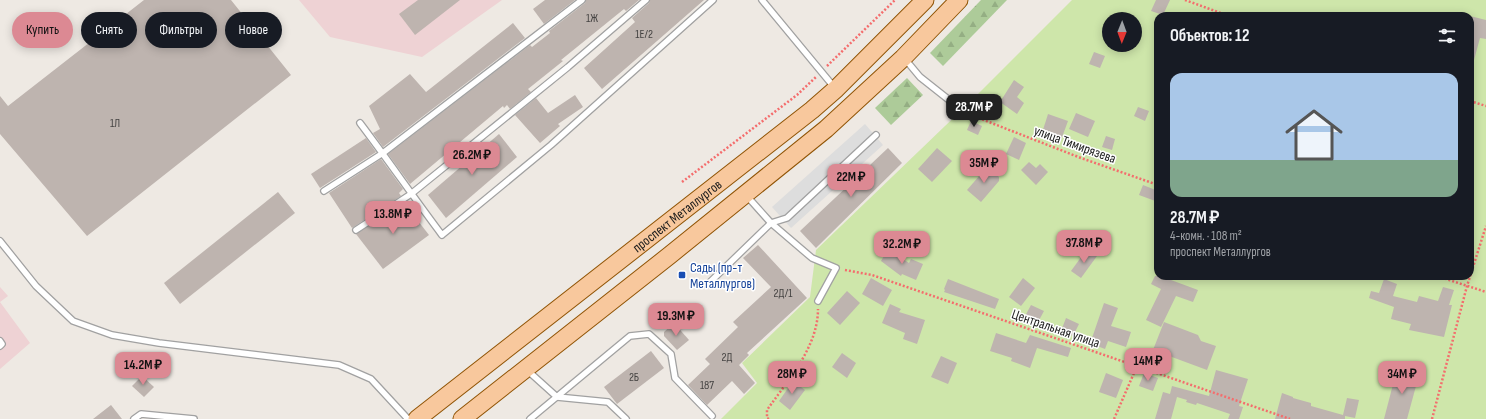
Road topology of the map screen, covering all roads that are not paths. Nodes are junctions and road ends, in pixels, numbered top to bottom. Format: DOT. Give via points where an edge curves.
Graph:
graph roads {
  1 [pos="582,0"];
  2 [pos="646,0"];
  3 [pos="713,0"];
  4 [pos="762,0"];
  5 [pos="925,0"];
  6 [pos="959,0"];
  7 [pos="903,58"];
  8 [pos="836,89"];
  9 [pos="963,111"];
  10 [pos="360,123"];
  11 [pos="876,135"];
  12 [pos="383,153"];
  13 [pos="324,192"];
  14 [pos="411,194"];
  15 [pos="745,194"];
  16 [pos="771,223"];
  17 [pos="356,230"];
  18 [pos="0,241"];
  19 [pos="707,285"];
  20 [pos="818,301"];
  21 [pos="0,341"];
  22 [pos="0,346"];
  23 [pos="526,369"];
  24 [pos="557,397"];
  25 [pos="712,416"];
  26 [pos="134,419"];
  27 [pos="194,419"];
  28 [pos="408,419"];
  29 [pos="417,419"];
  30 [pos="462,419"];
  31 [pos="530,419"];
  32 [pos="626,419"];
  1 -- 12 [label="lane"];
  2 -- 14 [label="lane" via="568,67"];
  3 -- 14 [label="lane" via="551,145 442,235"];
  4 -- 8 [label="lane"];
  5 -- 8 [label="main road, проспект Металлургов"];
  6 -- 7 [label="main road, проспект Металлургов"];
  7 -- 9 [label="lane" via="920,77"];
  7 -- 15 [label="main road, проспект Металлургов" via="826,129"];
  8 -- 29 [label="main road, проспект Металлургов"];
  10 -- 12 [label="lane"];
  11 -- 16 [label="lane" via="787,218"];
  12 -- 13 [label="lane"];
  12 -- 14 [label="lane"];
  14 -- 17 [label="lane"];
  15 -- 16 [label="lane"];
  15 -- 23 [label="main road, проспект Металлургов"];
  16 -- 19 [label="lane"];
  16 -- 20 [label="lane" via="812,258 836,268"];
  18 -- 28 [label="lane" via="36,286 73,321 112,335 159,343 339,365 371,379"];
  21 -- 22 [label="lane"];
  23 -- 24 [label="lane"];
  23 -- 30 [label="main road, проспект Металлургов"];
  24 -- 25 [label="lane" via="630,336 649,334 671,354 675,378"];
  24 -- 31 [label="lane"];
  24 -- 32 [label="lane" via="608,402"];
  26 -- 27 [label="lane" via="141,414"];
}
